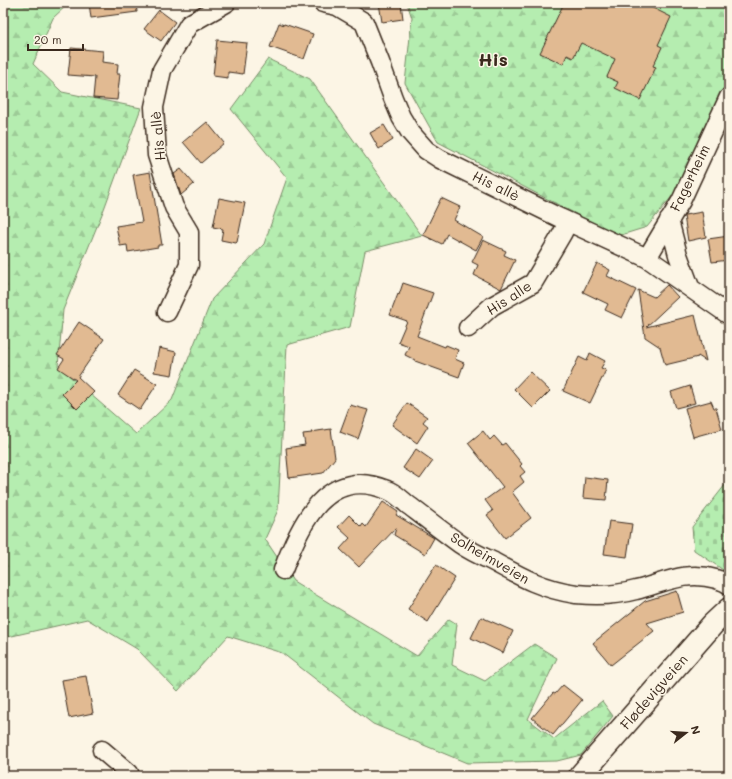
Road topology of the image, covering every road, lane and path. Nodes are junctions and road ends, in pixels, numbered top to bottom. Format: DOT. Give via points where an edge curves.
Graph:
graph roads {
  1 [pos="226,3"];
  2 [pos="323,3"];
  3 [pos="729,97"];
  4 [pos="669,220"];
  5 [pos="568,222"];
  6 [pos="647,258"];
  7 [pos="690,287"];
  8 [pos="167,312"];
  9 [pos="729,315"];
  10 [pos="468,328"];
  11 [pos="283,570"];
  12 [pos="729,586"];
  13 [pos="729,608"];
  14 [pos="102,750"];
  15 [pos="129,776"];
  16 [pos="580,776"];
  1 -- 8 [label="street, His allè" via="189,24 162,70 154,107 157,155 174,207 188,232 190,266"];
  2 -- 5 [label="street, His allè" via="337,6 364,22 401,117 426,150"];
  3 -- 4 [label="street, Fagerheim" via="681,201"];
  4 -- 6 [label="street, Fagerheim"];
  4 -- 7 [label="street"];
  5 -- 6 [label="street, His allè"];
  5 -- 10 [label="street, His alle" via="533,283 492,306"];
  6 -- 7 [label="street, His allè"];
  7 -- 9 [label="street, His allè"];
  11 -- 12 [label="street, Solheimveien" via="294,540 309,514 326,496 342,487 362,483 388,490 461,545 544,587 584,595 613,593 694,575 725,582"];
  13 -- 16 [label="main road, Flødevigveien"];
  14 -- 15 [label="street" via="129,773"];
}
